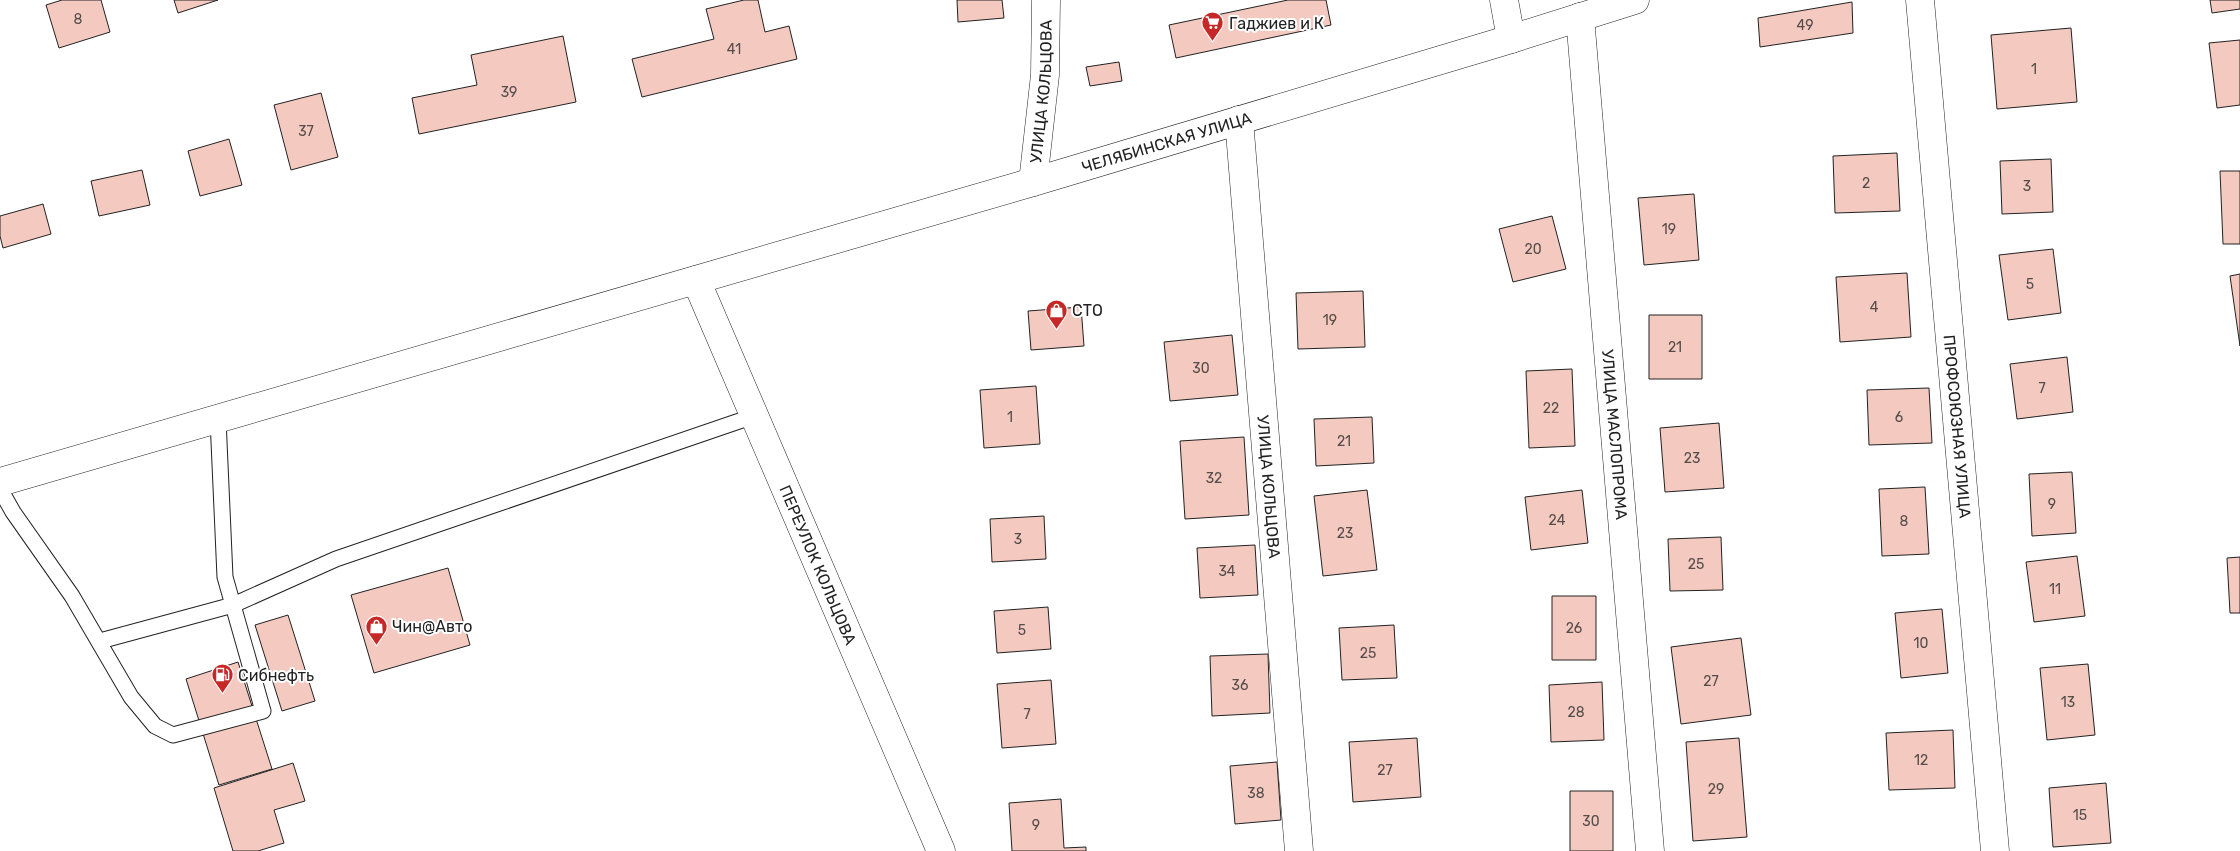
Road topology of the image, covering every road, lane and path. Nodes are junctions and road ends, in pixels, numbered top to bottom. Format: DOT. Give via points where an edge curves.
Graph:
graph roads {
  1 [pos="1046,0"];
  2 [pos="1504,0"];
  3 [pos="1635,0"];
  4 [pos="1920,0"];
  5 [pos="1580,17"];
  6 [pos="1511,39"];
  7 [pos="1239,120"];
  8 [pos="1033,182"];
  9 [pos="696,280"];
  10 [pos="754,416"];
  11 [pos="218,419"];
  12 [pos="0,482"];
  13 [pos="0,489"];
  14 [pos="233,605"];
  15 [pos="100,641"];
  16 [pos="941,851"];
  17 [pos="1299,851"];
  18 [pos="1650,851"];
  19 [pos="1995,851"];
  1 -- 8 [label="street, УЛИЦА КОЛЬЦОВА" via="1045,75"];
  2 -- 6 [label="street"];
  3 -- 5 [label="street, ЧЕЛЯБИНСКАЯ УЛИЦА"];
  4 -- 19 [label="street, ПРОФСОЮЗНАЯ УЛИЦА"];
  5 -- 6 [label="street, ЧЕЛЯБИНСКАЯ УЛИЦА"];
  5 -- 18 [label="street, УЛИЦА МАСЛОПРОМА"];
  6 -- 7 [label="street, ЧЕЛЯБИНСКАЯ УЛИЦА"];
  7 -- 8 [label="street, ЧЕЛЯБИНСКАЯ УЛИЦА"];
  7 -- 17 [label="street, УЛИЦА КОЛЬЦОВА"];
  8 -- 9 [label="street, ЧЕЛЯБИНСКАЯ УЛИЦА"];
  9 -- 10 [label="street, ПЕРЕУЛОК КОЛЬЦОВА"];
  9 -- 11 [label="street, ЧЕЛЯБИНСКАЯ УЛИЦА"];
  10 -- 14 [label="lane" via="336,559"];
  10 -- 16 [label="street, ПЕРЕУЛОК КОЛЬЦОВА"];
  11 -- 12 [label="street, ЧЕЛЯБИНСКАЯ УЛИЦА"];
  11 -- 14 [label="lane" via="225,577"];
  13 -- 15 [label="lane"];
  14 -- 15 [label="lane"];
  14 -- 15 [label="lane" via="263,711 173,736 155,726 131,697"];
}
